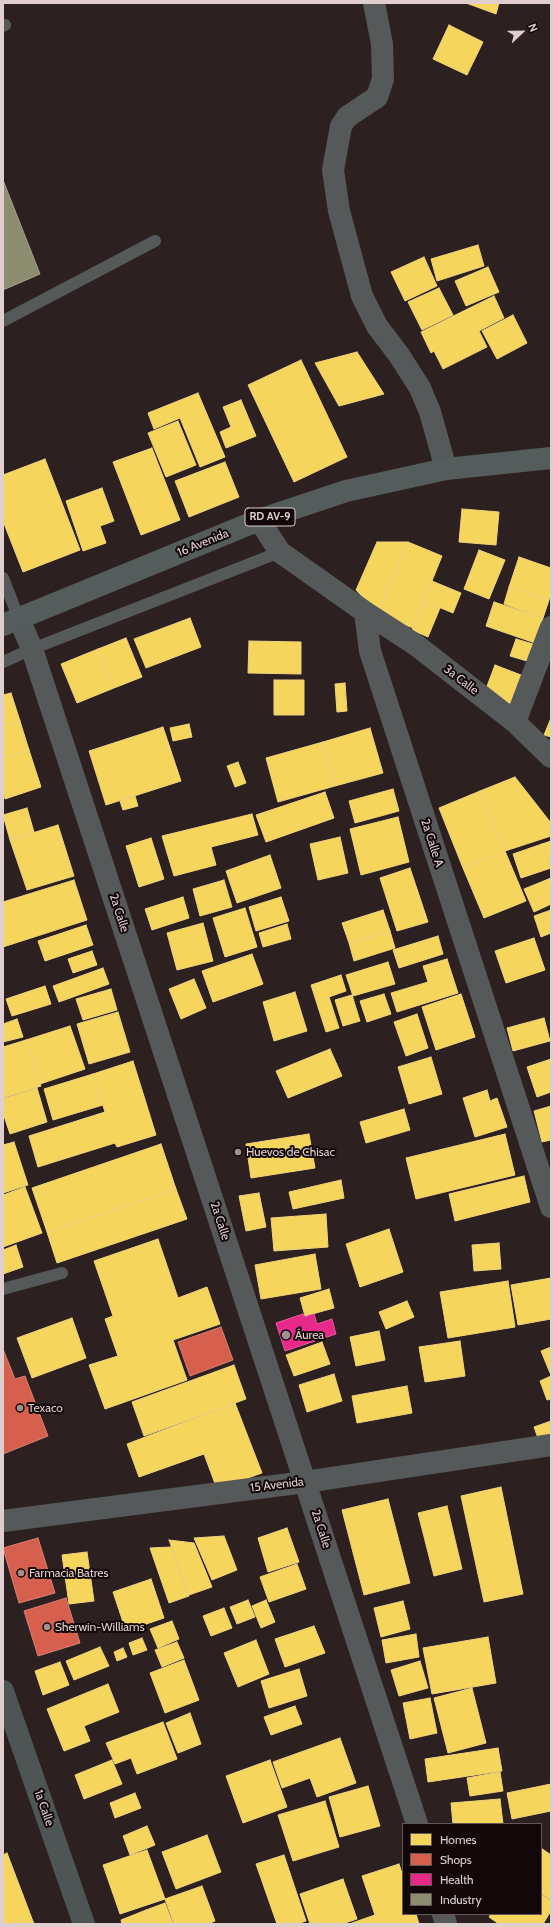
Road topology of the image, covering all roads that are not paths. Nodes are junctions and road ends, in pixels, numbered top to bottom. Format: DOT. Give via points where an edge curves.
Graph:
graph roads {
  1 [pos="374,3"];
  2 [pos="155,241"];
  3 [pos="3,321"];
  4 [pos="551,458"];
  5 [pos="446,469"];
  6 [pos="260,520"];
  7 [pos="280,552"];
  8 [pos="3,578"];
  9 [pos="365,612"];
  10 [pos="11,622"];
  11 [pos="551,627"];
  12 [pos="32,649"];
  13 [pos="3,662"];
  14 [pos="515,722"];
  15 [pos="551,757"];
  16 [pos="551,1207"];
  17 [pos="62,1273"];
  18 [pos="3,1290"];
  19 [pos="551,1445"];
  20 [pos="305,1482"];
  21 [pos="3,1521"];
  22 [pos="3,1691"];
  23 [pos="417,1823"];
  24 [pos="84,1924"];
  1 -- 5 [label="street" via="382,44 383,79 377,97 347,117 341,126 333,170 339,210 362,296 378,326 420,388 430,412"];
  2 -- 3 [label="lane"];
  4 -- 5 [label="main road, 16 Avenida / RD AV-9"];
  5 -- 6 [label="main road, 16 Avenida / RD AV-9" via="346,491"];
  6 -- 7 [label="street"];
  6 -- 10 [label="main road, 16 Avenida / RD AV-9"];
  7 -- 9 [label="street"];
  7 -- 12 [label="lane"];
  8 -- 10 [label="lane"];
  9 -- 14 [label="street, 3a Calle" via="416,645"];
  9 -- 16 [label="street, 2a Calle A" via="370,651"];
  10 -- 12 [label="street, 2a Calle"];
  11 -- 14 [label="street"];
  12 -- 13 [label="lane"];
  12 -- 20 [label="street, 2a Calle"];
  14 -- 15 [label="street, 3a Calle"];
  17 -- 18 [label="lane"];
  19 -- 20 [label="street, 15 Avenida"];
  20 -- 21 [label="street, 15 Avenida"];
  20 -- 23 [label="street, 2a Calle"];
  22 -- 24 [label="main road, 1a Calle"];
}
